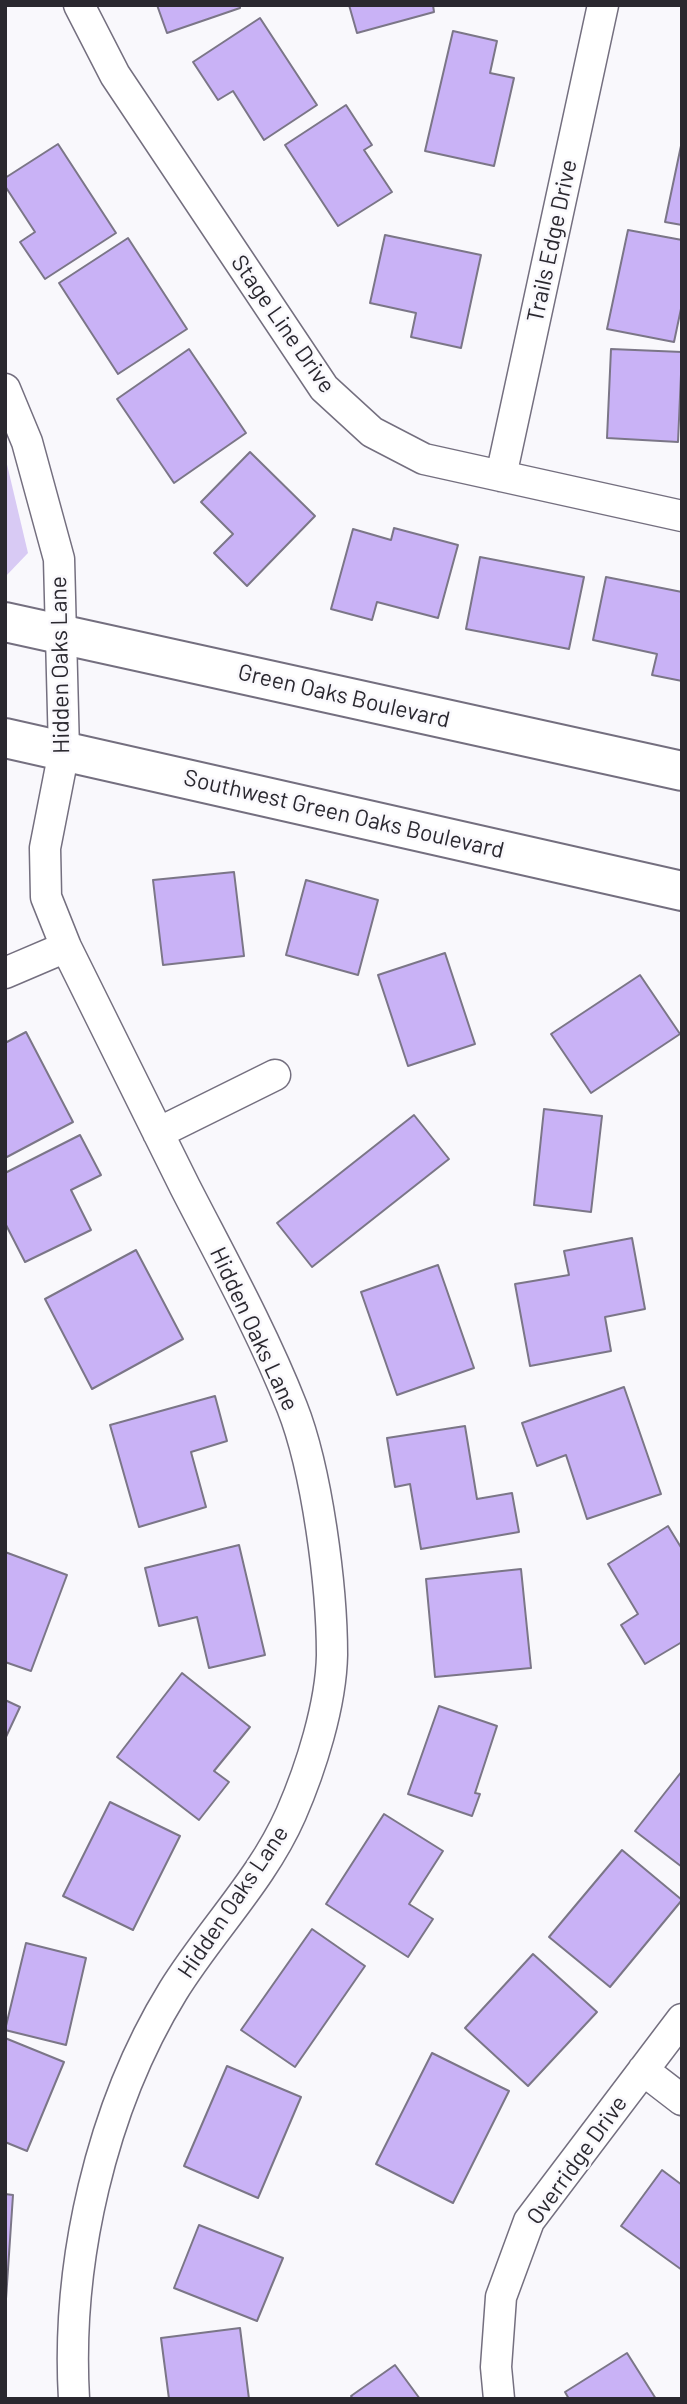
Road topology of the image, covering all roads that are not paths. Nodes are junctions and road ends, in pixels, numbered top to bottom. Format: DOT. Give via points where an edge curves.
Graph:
graph roads {
  1 [pos="79,5"];
  2 [pos="603,5"];
  3 [pos="5,389"];
  4 [pos="501,476"];
  5 [pos="682,516"];
  6 [pos="5,622"];
  7 [pos="61,633"];
  8 [pos="5,738"];
  9 [pos="64,751"];
  10 [pos="682,771"];
  11 [pos="682,891"];
  12 [pos="66,947"];
  13 [pos="5,973"];
  14 [pos="275,1075"];
  15 [pos="158,1133"];
  16 [pos="682,2019"];
  17 [pos="643,2070"];
  18 [pos="682,2100"];
  19 [pos="74,2399"];
  20 [pos="499,2399"];
  1 -- 4 [label="street, Stage Line Drive" via="115,75 324,388 372,432 425,459"];
  2 -- 4 [label="street, Trails Edge Drive"];
  3 -- 7 [label="street, Hidden Oaks Lane" via="27,442 59,559"];
  4 -- 5 [label="street, Stage Line Drive"];
  6 -- 7 [label="main road, Green Oaks Boulevard"];
  7 -- 9 [label="street, Hidden Oaks Lane"];
  7 -- 10 [label="main road, Green Oaks Boulevard"];
  8 -- 9 [label="main road, Southwest Green Oaks Boulevard"];
  9 -- 11 [label="main road, Southwest Green Oaks Boulevard"];
  9 -- 12 [label="street, Hidden Oaks Lane" via="45,848 46,897"];
  12 -- 13 [label="street"];
  12 -- 15 [label="street, Hidden Oaks Lane"];
  14 -- 15 [label="street"];
  15 -- 19 [label="street, Hidden Oaks Lane" via="264,1341 294,1412 314,1492 332,1657 318,1741 290,1817 240,1900 173,1991 124,2090 96,2178 77,2274 71,2360"];
  16 -- 17 [label="street, Overridge Drive"];
  17 -- 18 [label="street"];
  17 -- 20 [label="street, Overridge Drive" via="529,2221 501,2297 496,2367"];
}
